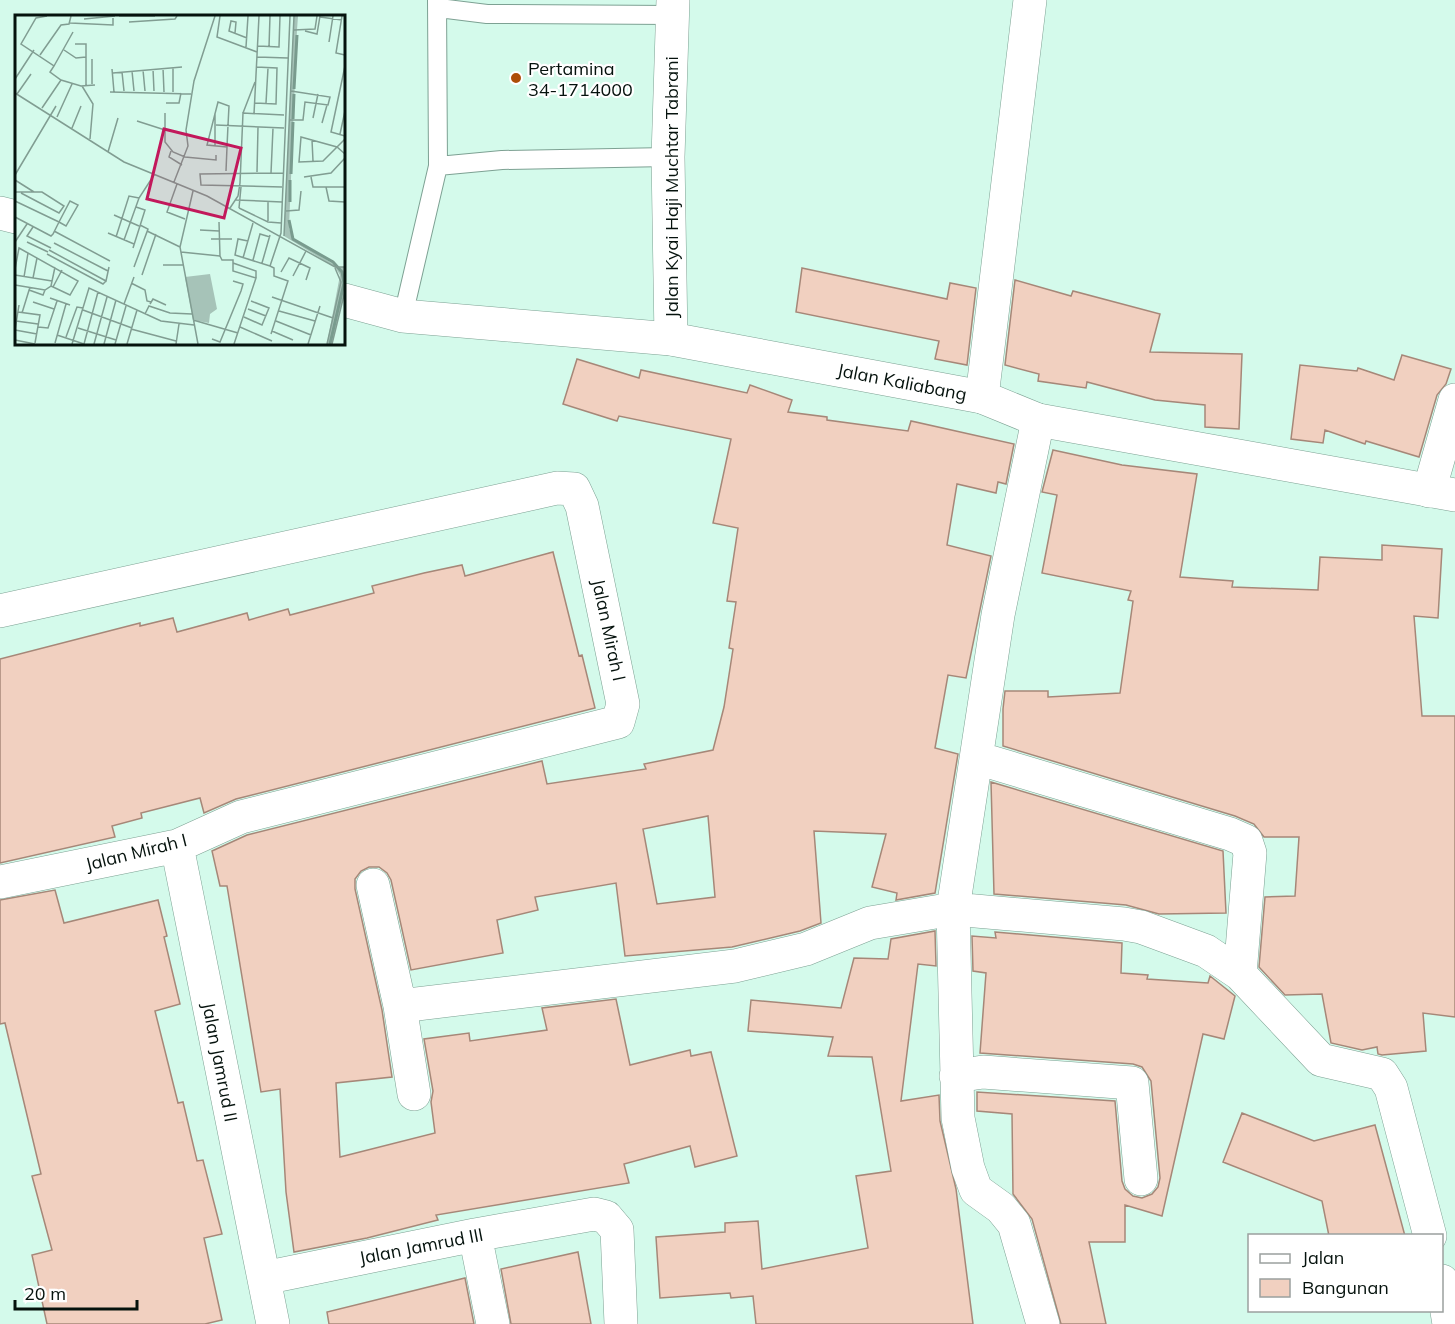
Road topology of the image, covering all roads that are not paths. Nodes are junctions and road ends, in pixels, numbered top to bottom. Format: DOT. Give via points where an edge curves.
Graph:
graph roads {
  1 [pos="1030,0"];
  2 [pos="438,4"];
  3 [pos="673,8"];
  4 [pos="668,157"];
  5 [pos="438,166"];
  6 [pos="0,213"];
  7 [pos="15,217"];
  8 [pos="345,300"];
  9 [pos="403,316"];
  10 [pos="671,339"];
  11 [pos="982,397"];
  12 [pos="1455,400"];
  13 [pos="1038,420"];
  14 [pos="1442,493"];
  15 [pos="0,611"];
  16 [pos="977,758"];
  17 [pos="177,846"];
  18 [pos="0,882"];
  19 [pos="373,885"];
  20 [pos="953,909"];
  21 [pos="1240,974"];
  22 [pos="400,1006"];
  23 [pos="956,1076"];
  24 [pos="414,1094"];
  25 [pos="1141,1179"];
  26 [pos="1429,1234"];
  27 [pos="475,1235"];
  28 [pos="264,1278"];
  29 [pos="1443,1286"];
  30 [pos="1450,1319"];
  31 [pos="273,1324"];
  32 [pos="493,1324"];
  33 [pos="621,1324"];
  34 [pos="1043,1324"];
  1 -- 11 [label="street"];
  2 -- 3 [label="lane" via="487,14"];
  2 -- 5 [label="lane"];
  3 -- 4 [label="street, Jalan Kyai Haji Muchtar Tabrani"];
  4 -- 5 [label="lane" via="502,160"];
  4 -- 10 [label="street, Jalan Kyai Haji Muchtar Tabrani"];
  5 -- 9 [label="lane"];
  6 -- 7 [label="street"];
  8 -- 9 [label="street, Jalan Kaliabang"];
  9 -- 10 [label="street, Jalan Kaliabang"];
  10 -- 11 [label="street, Jalan Kaliabang"];
  11 -- 13 [label="street, Jalan Kaliabang"];
  12 -- 14 [label="street"];
  13 -- 14 [label="street, Jalan Kaliabang"];
  13 -- 16 [label="street" via="998,615"];
  15 -- 17 [label="street, Jalan Mirah I" via="557,488 574,489 582,506 621,688 623,704 618,722 241,817"];
  16 -- 20 [label="street"];
  16 -- 21 [label="street" via="1246,841 1250,854"];
  17 -- 18 [label="street, Jalan Mirah I"];
  17 -- 28 [label="street, Jalan Jamrud II"];
  19 -- 22 [label="street"];
  20 -- 21 [label="street" via="1141,927 1206,951"];
  20 -- 22 [label="street" via="870,923 806,949 735,966"];
  20 -- 23 [label="street"];
  21 -- 26 [label="street" via="1321,1060 1382,1074 1391,1088"];
  22 -- 24 [label="street"];
  23 -- 25 [label="street" via="983,1072 1132,1083"];
  23 -- 34 [label="street" via="958,1118 968,1168 976,1190 1001,1208 1014,1224"];
  27 -- 28 [label="street, Jalan Jamrud III"];
  27 -- 32 [label="street"];
  27 -- 33 [label="street, Jalan Jamrud III" via="594,1214 606,1217 617,1230"];
  28 -- 31 [label="street"];
  29 -- 30 [label="street"];
}
